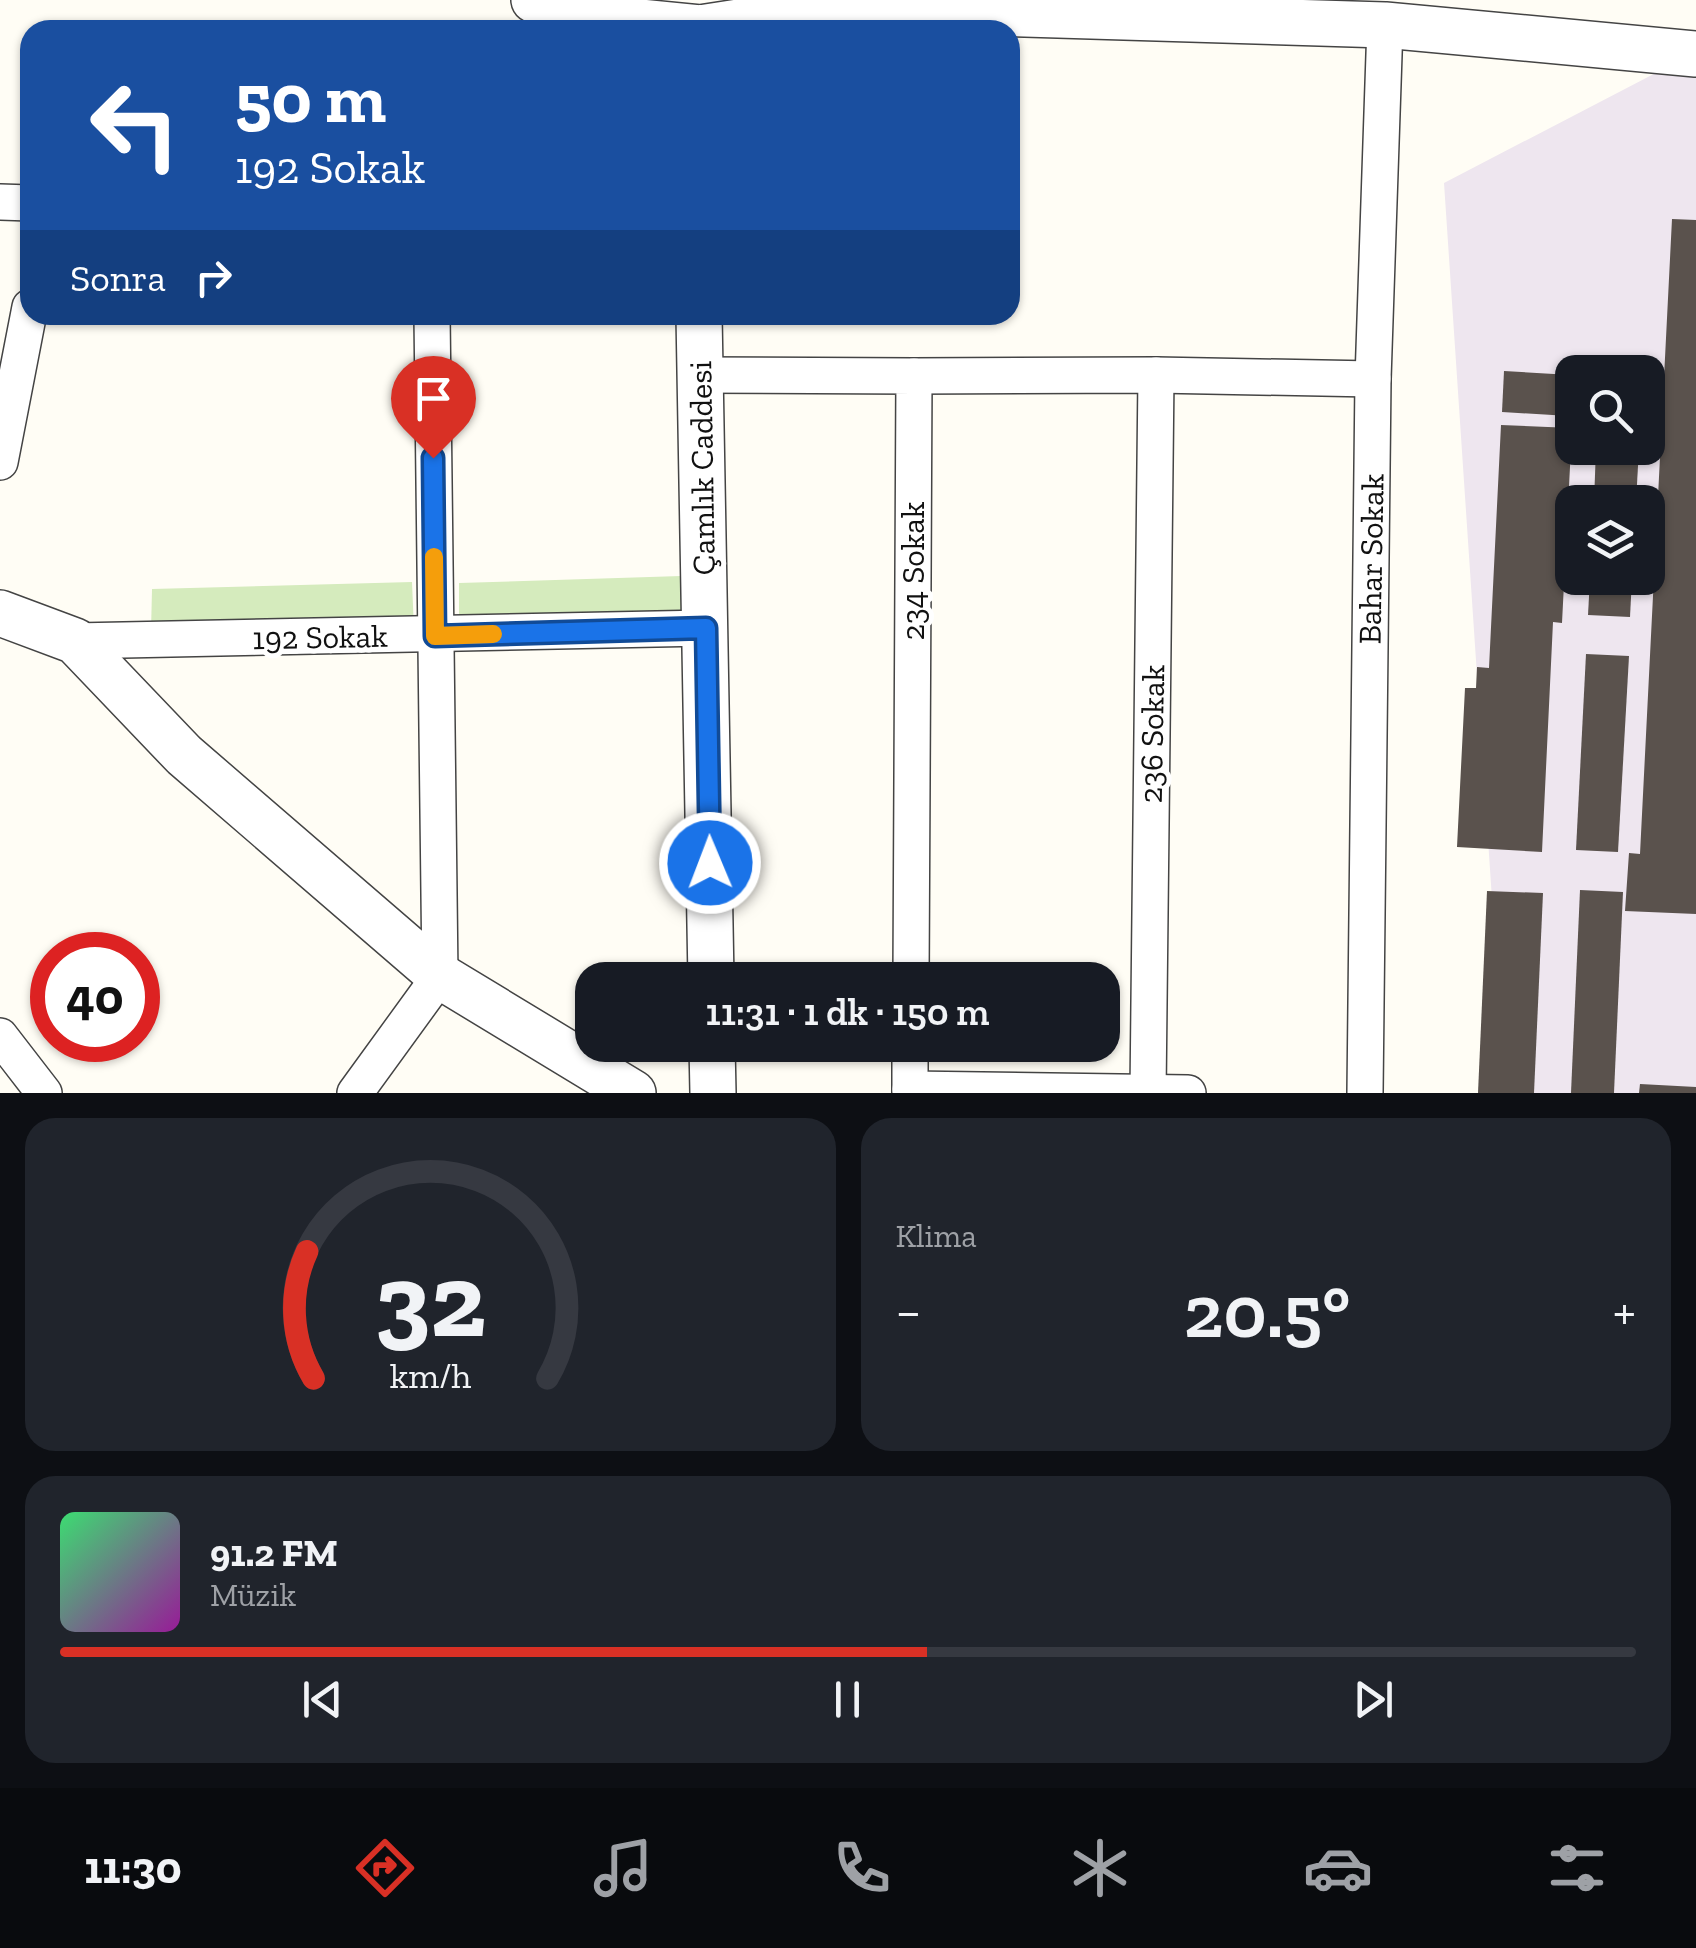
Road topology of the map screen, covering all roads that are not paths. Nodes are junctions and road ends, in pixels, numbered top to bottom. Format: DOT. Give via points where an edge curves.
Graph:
graph roads {
  1 [pos="534,0"];
  2 [pos="619,20"];
  3 [pos="748,20"];
  4 [pos="1385,25"];
  5 [pos="1696,54"];
  6 [pos="27,325"];
  7 [pos="432,325"];
  8 [pos="699,325"];
  9 [pos="700,375"];
  10 [pos="1156,375"];
  11 [pos="914,376"];
  12 [pos="1373,380"];
  13 [pos="0,462"];
  14 [pos="0,613"];
  15 [pos="706,628"];
  16 [pos="435,636"];
  17 [pos="75,641"];
  18 [pos="712,962"];
  19 [pos="910,962"];
  20 [pos="440,976"];
  21 [pos="0,1036"];
  22 [pos="712,1062"];
  23 [pos="910,1062"];
  24 [pos="910,1091"];
  25 [pos="1148,1092"];
  26 [pos="44,1093"];
  27 [pos="355,1093"];
  28 [pos="633,1093"];
  29 [pos="713,1093"];
  30 [pos="1188,1093"];
  31 [pos="1366,1093"];
  1 -- 2 [label="street"];
  3 -- 4 [label="street" via="793,7"];
  4 -- 5 [label="street"];
  4 -- 12 [label="street, Bahar Sokak"];
  6 -- 13 [label="street"];
  7 -- 16 [label="street"];
  8 -- 9 [label="street, Çamlık Caddesi"];
  9 -- 11 [label="street"];
  9 -- 15 [label="street, Çamlık Caddesi"];
  10 -- 11 [label="street"];
  10 -- 12 [label="street"];
  10 -- 25 [label="street, 236 Sokak"];
  11 -- 19 [label="street, 234 Sokak"];
  12 -- 31 [label="street, Bahar Sokak"];
  14 -- 17 [label="street, 192 Sokak"];
  15 -- 16 [label="street, 192 Sokak"];
  15 -- 18 [label="street, Çamlık Caddesi"];
  16 -- 17 [label="street, 192 Sokak"];
  16 -- 20 [label="street"];
  17 -- 20 [label="street" via="184,755"];
  20 -- 27 [label="street"];
  20 -- 28 [label="street"];
  21 -- 26 [label="street"];
  22 -- 29 [label="street"];
  23 -- 24 [label="street"];
  24 -- 25 [label="street"];
  25 -- 30 [label="street"];
}
